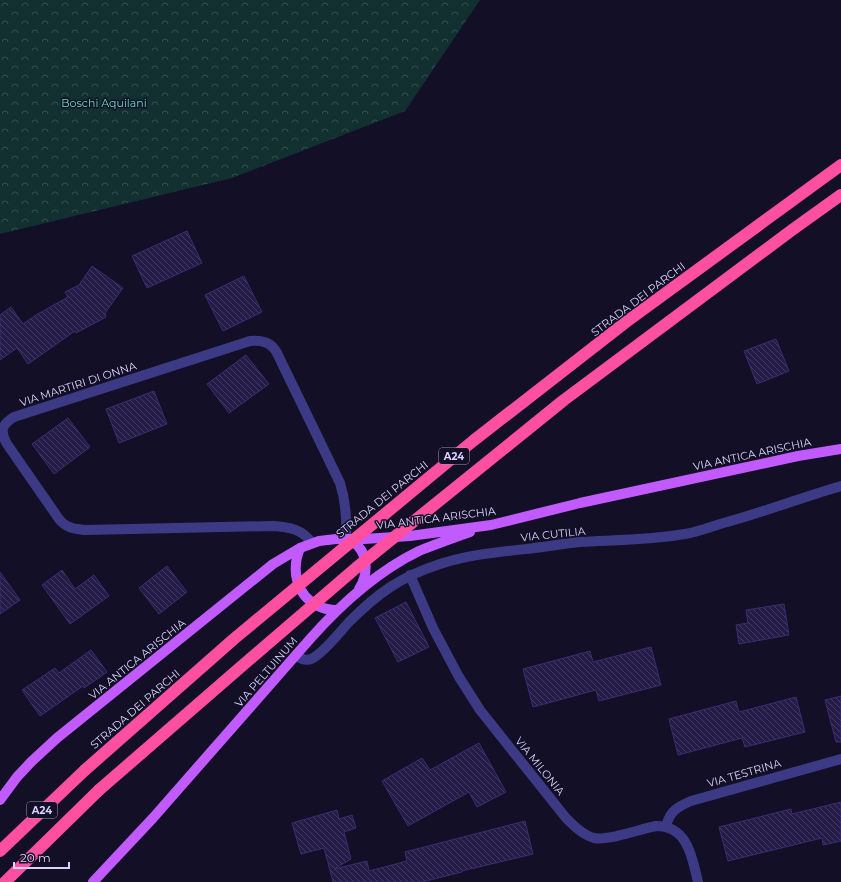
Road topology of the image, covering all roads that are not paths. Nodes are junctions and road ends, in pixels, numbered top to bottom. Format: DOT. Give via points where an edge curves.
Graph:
graph roads {
  1 [pos="841,165"];
  2 [pos="841,195"];
  3 [pos="841,449"];
  4 [pos="841,486"];
  5 [pos="491,525"];
  6 [pos="346,539"];
  7 [pos="312,543"];
  8 [pos="300,548"];
  9 [pos="410,575"];
  10 [pos="356,592"];
  11 [pos="337,610"];
  12 [pos="296,656"];
  13 [pos="841,759"];
  14 [pos="0,800"];
  15 [pos="666,826"];
  16 [pos="0,851"];
  17 [pos="5,882"];
  18 [pos="93,882"];
  19 [pos="698,882"];
  1 -- 16 [label="highway, STRADA DEI PARCHI / A24, bridge" via="626,322 473,441 235,638 85,770"];
  2 -- 17 [label="highway, A24, bridge" via="558,404 356,568 99,790"];
  3 -- 5 [label="main road, VIA ANTICA ARISCHIA" via="580,503"];
  4 -- 9 [label="street, VIA CUTILIA" via="687,534 578,542 494,553 452,560"];
  5 -- 6 [label="main road, VIA ANTICA ARISCHIA" via="410,536"];
  5 -- 10 [label="main road, VIA PELTUINUM" via="418,552"];
  6 -- 7 [label="main road, VIA ANTICA ARISCHIA"];
  6 -- 7 [label="street, VIA MARTIRI DI ONNA" via="346,512 340,483 278,353 266,342 250,342 14,417 3,427 4,438 16,457 66,526 85,530 273,526 297,530"];
  6 -- 10 [label="main road" via="358,546 366,566 362,584"];
  7 -- 8 [label="main road, VIA ANTICA ARISCHIA"];
  8 -- 11 [label="main road" via="295,566 298,586 309,600 318,606"];
  8 -- 14 [label="main road, VIA ANTICA ARISCHIA" via="267,569 57,738 17,777"];
  9 -- 12 [label="street, VIA CUTILIA" via="379,595 313,658 306,660"];
  9 -- 15 [label="street, VIA MILONIA" via="444,650 480,710 572,824 585,834 598,838"];
  10 -- 11 [label="main road, VIA PELTUINUM"];
  11 -- 12 [label="main road, VIA PELTUINUM"];
  12 -- 18 [label="main road, VIA PELTUINUM"];
  13 -- 15 [label="street, VIA TESTRINA" via="691,801 672,812"];
  15 -- 19 [label="street" via="685,840"];
}
